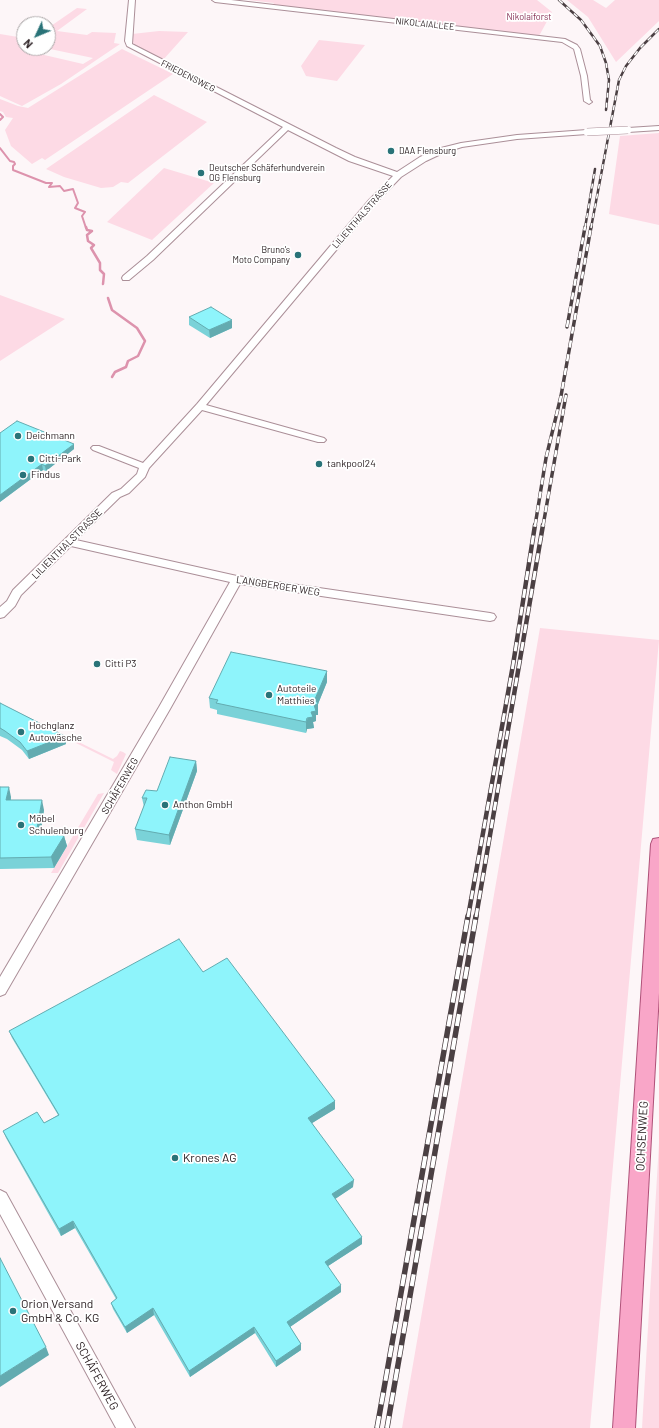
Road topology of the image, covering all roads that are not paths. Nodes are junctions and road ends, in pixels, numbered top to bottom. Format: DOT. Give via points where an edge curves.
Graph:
graph roads {
  1 [pos="132,0"];
  2 [pos="215,0"];
  3 [pos="589,102"];
  4 [pos="287,126"];
  5 [pos="659,128"];
  6 [pos="398,174"];
  7 [pos="126,278"];
  8 [pos="200,406"];
  9 [pos="321,440"];
  10 [pos="96,448"];
  11 [pos="145,467"];
  12 [pos="69,542"];
  13 [pos="237,580"];
  14 [pos="17,593"];
  15 [pos="0,603"];
  16 [pos="0,614"];
  17 [pos="490,617"];
  18 [pos="659,844"];
  19 [pos="0,990"];
  20 [pos="0,1198"];
  21 [pos="126,1428"];
  22 [pos="624,1428"];
  1 -- 4 [label="street, FRIEDENSWEG" via="128,41 130,45"];
  2 -- 3 [label="street, NIKOLAIALLEE" via="562,40 575,46 577,50 584,76 586,101"];
  4 -- 6 [label="street, FRIEDENSWEG" via="352,159"];
  4 -- 7 [label="street"];
  5 -- 6 [label="street, LILIENTHALSTRASSE, bridge" via="488,140 440,151 423,158"];
  6 -- 8 [label="street, LILIENTHALSTRASSE"];
  8 -- 9 [label="street"];
  8 -- 11 [label="street, LILIENTHALSTRASSE"];
  10 -- 11 [label="street"];
  11 -- 12 [label="street, LILIENTHALSTRASSE" via="141,475 116,495"];
  12 -- 13 [label="street, LANGBERGER WEG"];
  12 -- 14 [label="street, LILIENTHALSTRASSE"];
  13 -- 17 [label="street, LANGBERGER WEG"];
  13 -- 19 [label="street, SCHÄFERWEG"];
  14 -- 15 [label="street, LILIENTHALSTRASSE"];
  14 -- 16 [label="street, LILIENTHALSTRASSE"];
  18 -- 22 [label="main road, OCHSENWEG"];
  20 -- 21 [label="street, SCHÄFERWEG"];
}
